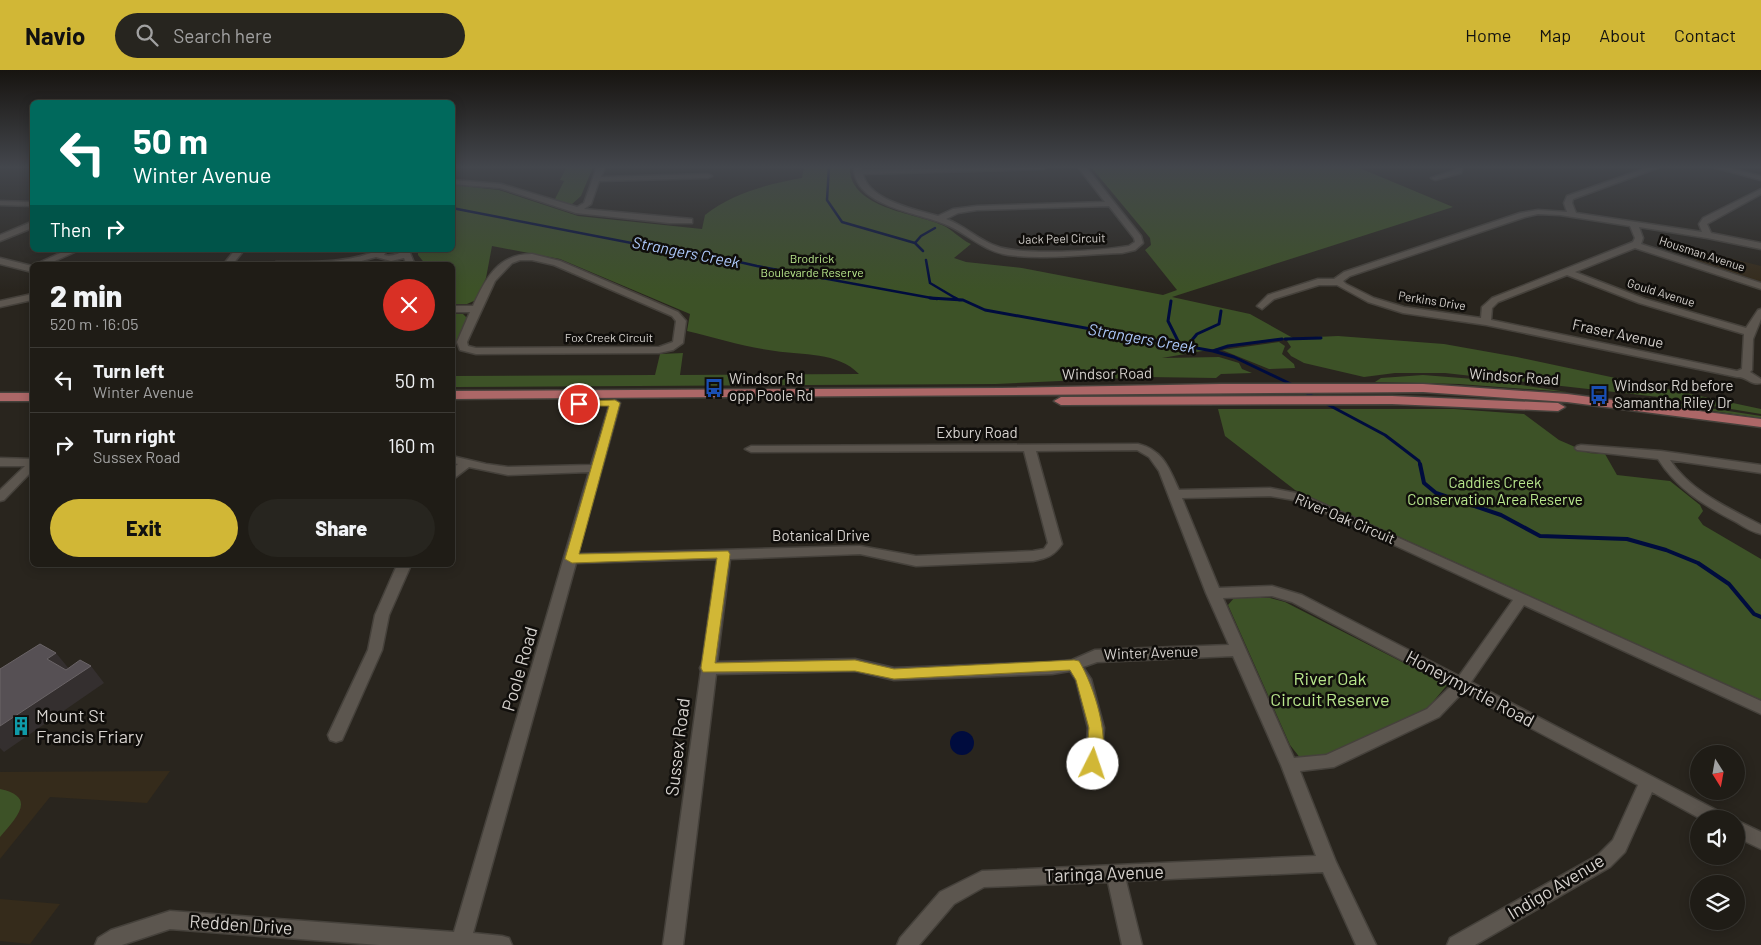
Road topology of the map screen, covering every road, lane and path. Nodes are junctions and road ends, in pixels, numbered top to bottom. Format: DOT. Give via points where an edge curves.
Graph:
graph roads {
  1 [pos="566,208"];
  2 [pos="581,208"];
  3 [pos="903,208"];
  4 [pos="982,208"];
  5 [pos="1114,208"];
  6 [pos="1570,208"];
  7 [pos="1730,208"];
  8 [pos="576,211"];
  9 [pos="1572,214"];
  10 [pos="938,219"];
  11 [pos="689,221"];
  12 [pos="1633,224"];
  13 [pos="30,227"];
  14 [pos="1707,234"];
  15 [pos="0,238"];
  16 [pos="1635,245"];
  17 [pos="1761,246"];
  18 [pos="70,252"];
  19 [pos="238,252"];
  20 [pos="407,252"];
  21 [pos="383,253"];
  22 [pos="0,261"];
  23 [pos="45,262"];
  24 [pos="229,262"];
  25 [pos="356,262"];
  26 [pos="399,262"];
  27 [pos="30,266"];
  28 [pos="1568,272"];
  29 [pos="1339,282"];
  30 [pos="1761,286"];
  31 [pos="30,297"];
  32 [pos="0,304"];
  33 [pos="1262,306"];
  34 [pos="455,309"];
  35 [pos="478,309"];
  36 [pos="1761,312"];
  37 [pos="1486,322"];
  38 [pos="1748,332"];
  39 [pos="1744,373"];
  40 [pos="1758,381"];
  41 [pos="455,395"];
  42 [pos="0,397"];
  43 [pos="30,397"];
  44 [pos="615,403"];
  45 [pos="455,404"];
  46 [pos="30,406"];
  47 [pos="0,407"];
  48 [pos="1761,423"];
  49 [pos="1761,432"];
  50 [pos="1029,447"];
  51 [pos="1581,448"];
  52 [pos="751,449"];
  53 [pos="1662,456"];
  54 [pos="455,460"];
  55 [pos="0,462"];
  56 [pos="466,463"];
  57 [pos="30,464"];
  58 [pos="30,466"];
  59 [pos="596,468"];
  60 [pos="1761,470"];
  61 [pos="455,473"];
  62 [pos="1174,494"];
  63 [pos="0,497"];
  64 [pos="1761,530"];
  65 [pos="724,554"];
  66 [pos="572,559"];
  67 [pos="403,567"];
  68 [pos="1213,592"];
  69 [pos="1521,599"];
  70 [pos="1238,650"];
  71 [pos="1074,665"];
  72 [pos="707,668"];
  73 [pos="1461,685"];
  74 [pos="1761,708"];
  75 [pos="336,735"];
  76 [pos="1093,764"];
  77 [pos="1289,765"];
  78 [pos="1648,782"];
  79 [pos="1701,810"];
  80 [pos="1745,833"];
  81 [pos="1761,841"];
  82 [pos="1328,864"];
  83 [pos="1115,875"];
  84 [pos="460,943"];
  85 [pos="105,945"];
  86 [pos="502,945"];
  87 [pos="673,945"];
  88 [pos="907,945"];
  89 [pos="1132,945"];
  90 [pos="1366,945"];
  91 [pos="1457,945"];
  1 -- 8 [label="street"];
  2 -- 8 [label="street"];
  3 -- 10 [label="street, Jack Peel Circuit"];
  4 -- 10 [label="street" via="956,211"];
  5 -- 10 [label="street, Jack Peel Circuit" via="1139,240 1136,247 1007,252 982,244 954,225"];
  6 -- 9 [label="street"];
  7 -- 14 [label="street" via="1706,220 1703,224"];
  8 -- 11 [label="street"];
  9 -- 12 [label="street"];
  9 -- 29 [label="street" via="1523,214 1347,274"];
  12 -- 14 [label="street"];
  12 -- 16 [label="street" via="1639,238"];
  13 -- 15 [label="street"];
  14 -- 17 [label="street"];
  16 -- 28 [label="street, Perkins Drive"];
  16 -- 30 [label="street, Housman Avenue"];
  18 -- 23 [label="street"];
  19 -- 24 [label="street"];
  20 -- 21 [label="street"];
  21 -- 25 [label="street"];
  21 -- 26 [label="street"];
  22 -- 27 [label="street"];
  28 -- 37 [label="street, Perkins Drive" via="1491,302 1485,310"];
  28 -- 38 [label="street, Gould Avenue" via="1637,300"];
  29 -- 33 [label="street" via="1318,282 1272,297"];
  29 -- 37 [label="street, Perkins Drive" via="1391,307"];
  31 -- 32 [label="street"];
  34 -- 35 [label="street"];
  35 -- 35 [label="street, Fox Creek Circuit" via="497,270 512,259 528,257 557,263 671,312 680,318 681,326 678,343 664,350 471,351 462,344"];
  36 -- 38 [label="street"];
  37 -- 39 [label="street, Fraser Avenue" via="1730,373"];
  38 -- 39 [label="street" via="1747,370"];
  39 -- 40 [label="street, Fraser Avenue"];
  41 -- 48 [label="main road, Windsor Road" via="1269,387 1443,389 1625,404"];
  42 -- 43 [label="main road"];
  44 -- 45 [label="main road, Windsor Road"];
  44 -- 49 [label="main road, Windsor Road" via="1433,400 1543,406"];
  44 -- 59 [label="street, Poole Road"];
  46 -- 47 [label="main road"];
  50 -- 52 [label="street, Exbury Road"];
  50 -- 62 [label="street, Exbury Road" via="1138,447 1152,451 1159,458"];
  50 -- 65 [label="street, Botanical Drive" via="1055,544 1048,553 916,561 860,550"];
  51 -- 53 [label="street"];
  53 -- 60 [label="street"];
  53 -- 64 [label="street" via="1689,488"];
  54 -- 56 [label="street"];
  55 -- 57 [label="street"];
  56 -- 59 [label="street" via="508,471"];
  56 -- 61 [label="street"];
  58 -- 63 [label="street"];
  59 -- 66 [label="street, Poole Road"];
  62 -- 68 [label="street"];
  62 -- 69 [label="street, River Oak Circuit" via="1270,492 1297,497"];
  65 -- 66 [label="street, Botanical Drive"];
  65 -- 72 [label="street, Sussex Road"];
  66 -- 84 [label="street, Poole Road"];
  67 -- 75 [label="street" via="382,614 375,650"];
  68 -- 70 [label="street"];
  68 -- 73 [label="street, Honeymyrtle Road" via="1272,591 1296,598"];
  69 -- 73 [label="street"];
  69 -- 74 [label="street, River Oak Circuit"];
  70 -- 71 [label="street, Winter Avenue" via="1095,656"];
  70 -- 77 [label="street"];
  71 -- 72 [label="street, Winter Avenue" via="894,674 855,666"];
  71 -- 76 [label="street" via="1083,679 1096,728"];
  72 -- 87 [label="street, Sussex Road"];
  73 -- 77 [label="street" via="1433,713 1328,762"];
  73 -- 78 [label="street, Honeymyrtle Road"];
  77 -- 82 [label="street"];
  78 -- 79 [label="street, Honeymyrtle Road"];
  78 -- 91 [label="street, Indigo Avenue" via="1619,846 1604,861"];
  80 -- 81 [label="street"];
  82 -- 83 [label="street, Taringa Avenue"];
  82 -- 90 [label="street"];
  83 -- 88 [label="street, Taringa Avenue" via="982,879 947,898"];
  83 -- 89 [label="street"];
  84 -- 85 [label="street, Redden Drive" via="170,920 118,937"];
  84 -- 86 [label="street, Redden Drive"];
}
